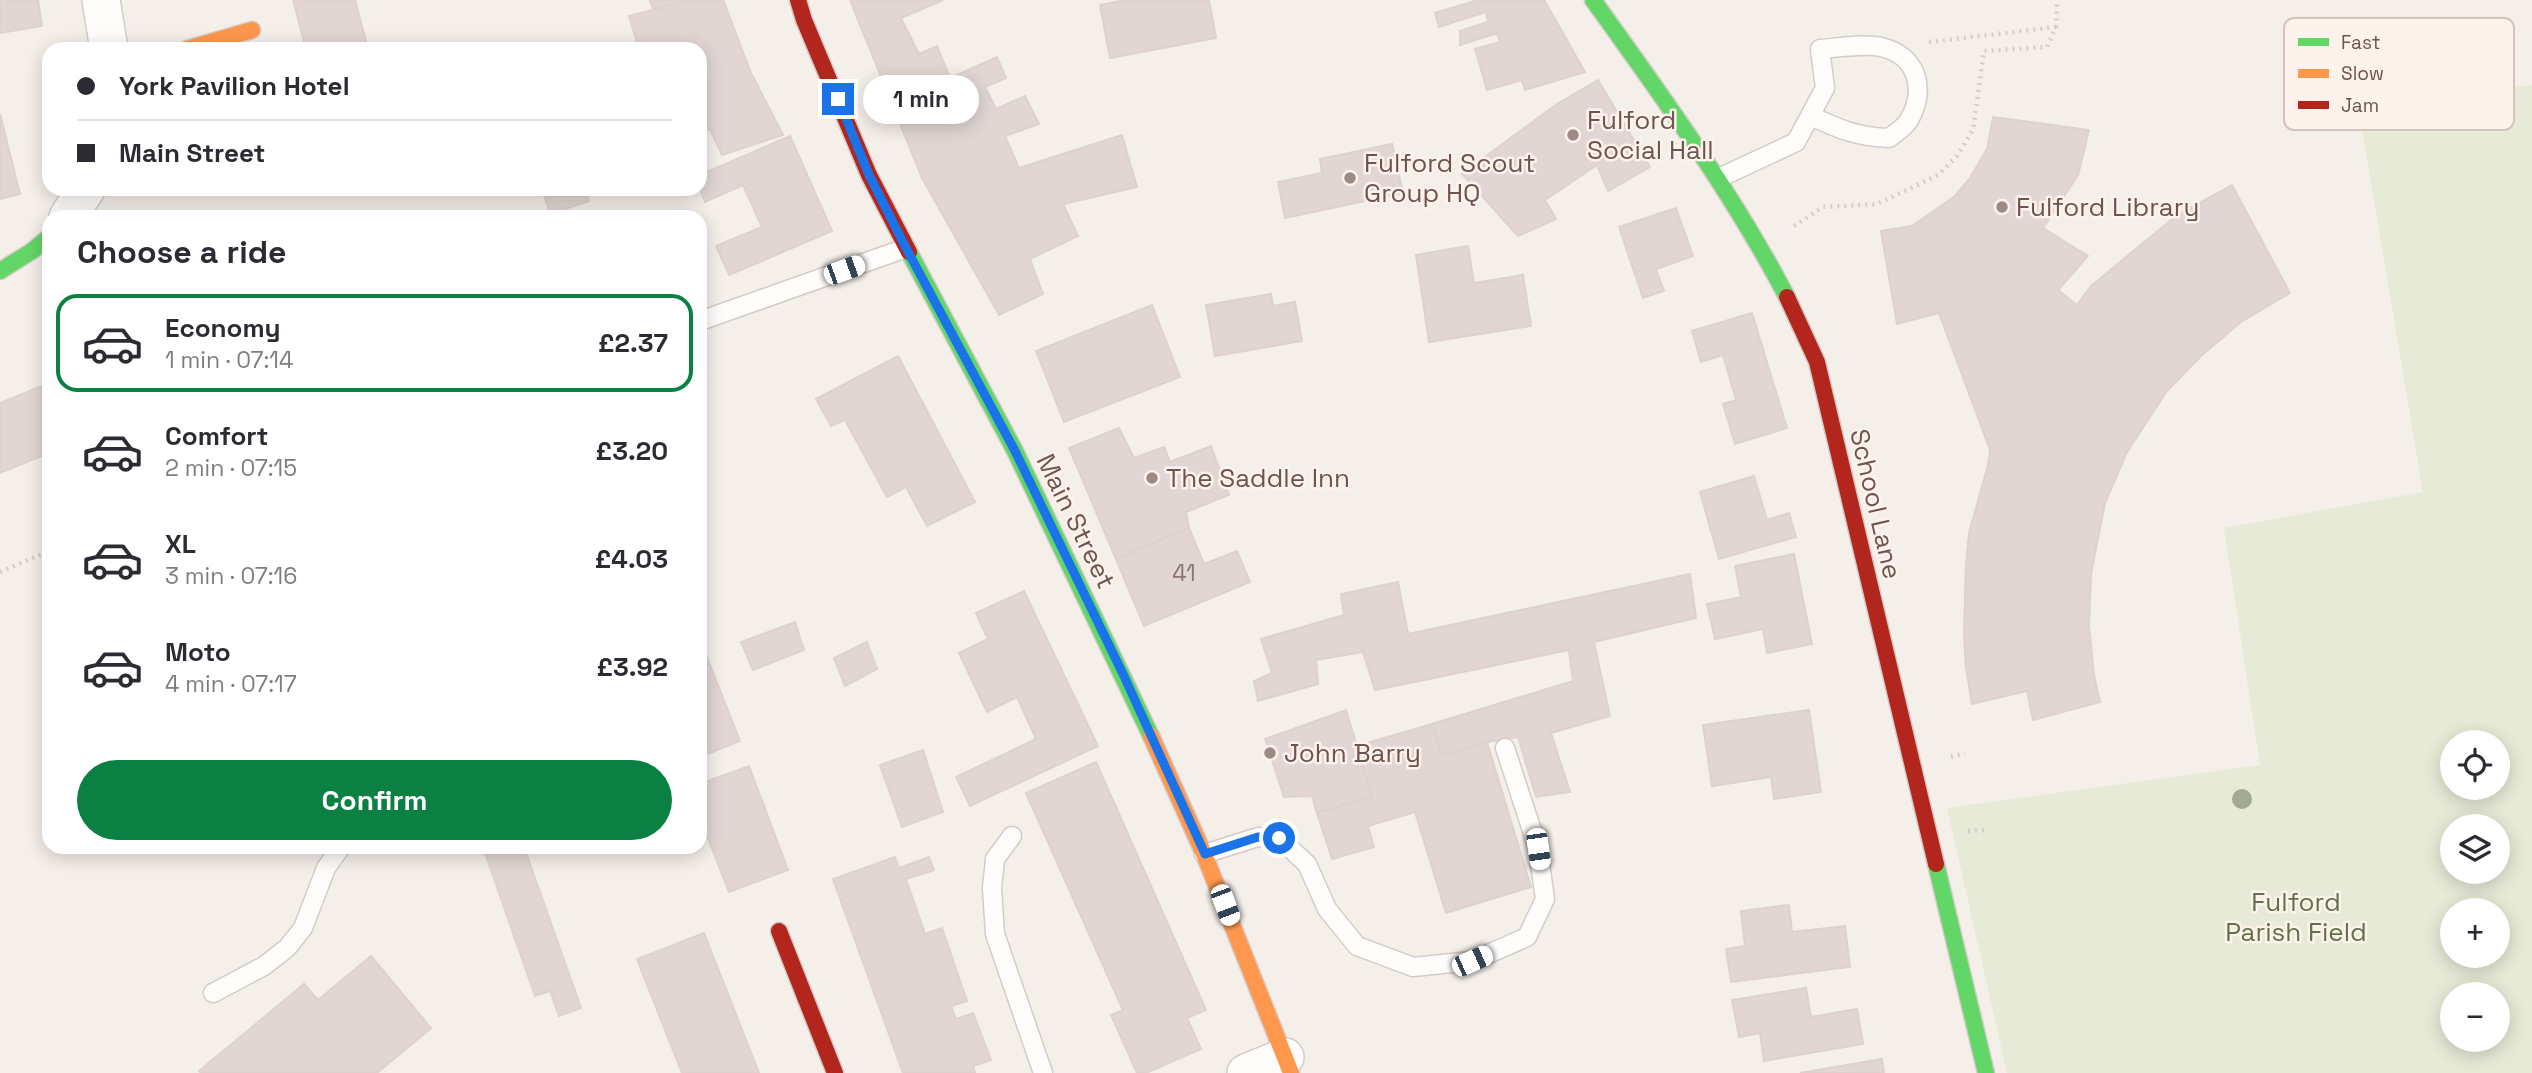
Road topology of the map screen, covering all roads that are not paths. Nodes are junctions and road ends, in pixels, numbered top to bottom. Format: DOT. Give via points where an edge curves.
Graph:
graph roads {
  1 [pos="101,0"];
  2 [pos="798,0"];
  3 [pos="1593,0"];
  4 [pos="252,30"];
  5 [pos="108,42"];
  6 [pos="211,42"];
  7 [pos="1811,116"];
  8 [pos="1719,178"];
  9 [pos="42,243"];
  10 [pos="906,248"];
  11 [pos="0,271"];
  12 [pos="707,319"];
  13 [pos="1505,748"];
  14 [pos="1012,836"];
  15 [pos="336,854"];
  16 [pos="1205,854"];
  17 [pos="779,931"];
  18 [pos="213,993"];
  19 [pos="1288,1065"];
  20 [pos="835,1073"];
  21 [pos="1043,1073"];
  22 [pos="1246,1073"];
  23 [pos="1986,1073"];
  1 -- 5 [label="street"];
  2 -- 10 [label="street, Main Street" via="869,175"];
  3 -- 8 [label="street, School Lane"];
  4 -- 6 [label="street"];
  7 -- 7 [label="lane" via="1825,88 1820,49 1879,46 1904,55 1917,76 1917,100 1909,122 1889,138 1841,131"];
  7 -- 8 [label="lane" via="1796,142"];
  8 -- 23 [label="street, School Lane" via="1801,322 1817,362"];
  9 -- 11 [label="street"];
  10 -- 12 [label="lane"];
  10 -- 16 [label="street, Main Street" via="1015,451"];
  13 -- 16 [label="lane" via="1538,849 1545,899 1527,937 1472,961 1413,967 1357,946 1327,909 1307,864 1279,838 1258,837"];
  14 -- 21 [label="lane" via="995,859 995,934"];
  15 -- 18 [label="lane" via="303,928 287,948"];
  16 -- 19 [label="street, Main Street"];
  17 -- 20 [label="street"];
  19 -- 22 [label="street"];
}
